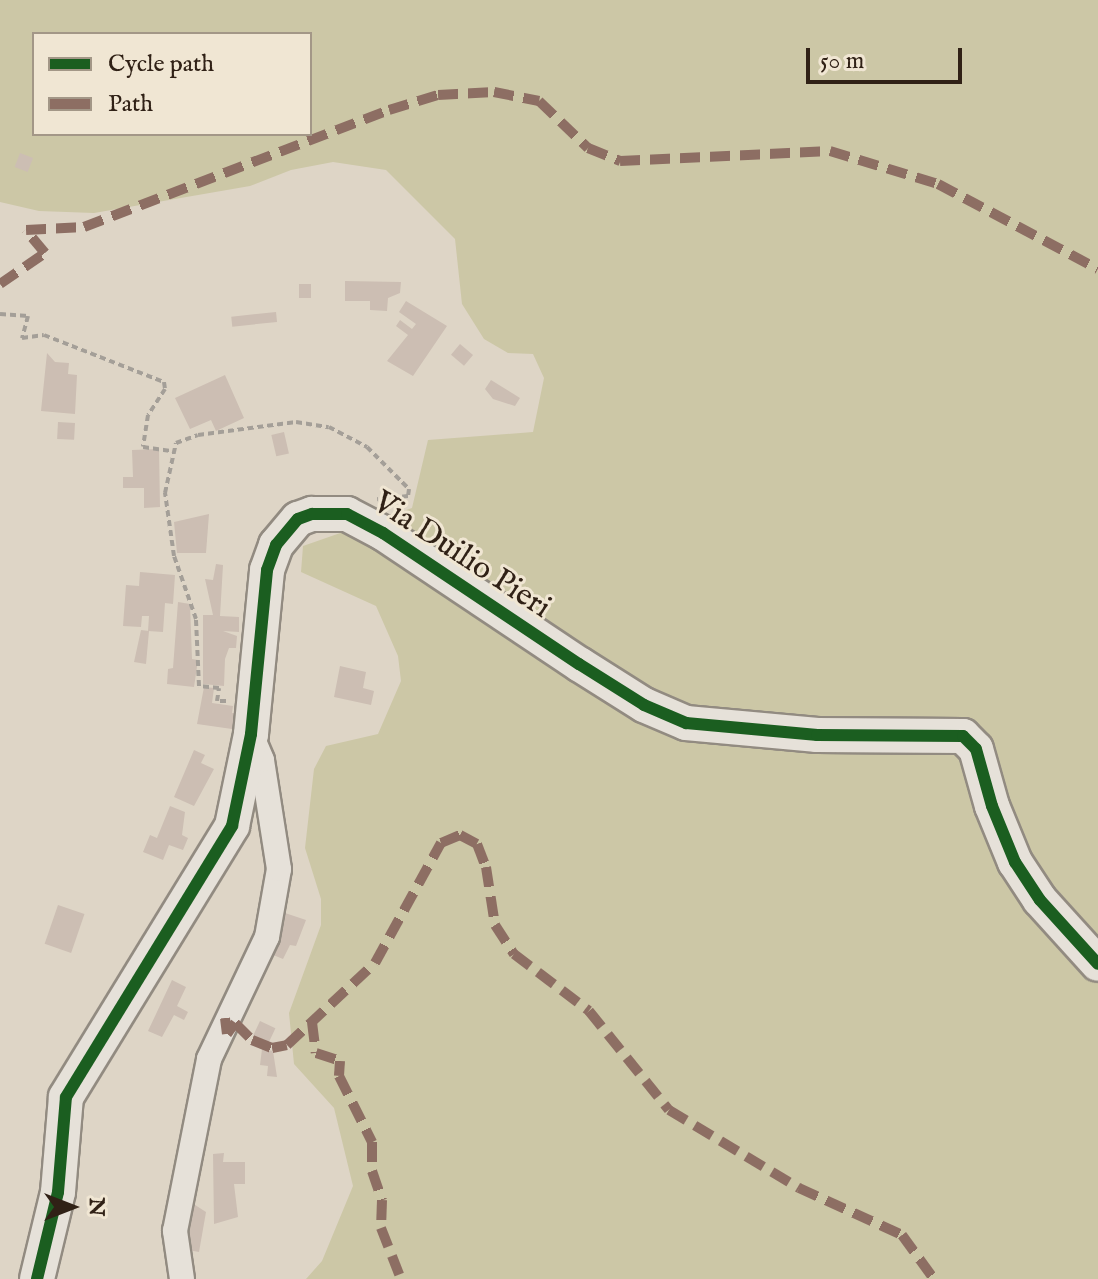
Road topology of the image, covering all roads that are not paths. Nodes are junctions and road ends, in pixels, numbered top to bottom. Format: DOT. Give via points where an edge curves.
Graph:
graph roads {
  1 [pos="251,734"];
  2 [pos="1098,964"];
  3 [pos="37,1279"];
  4 [pos="182,1279"];
  1 -- 2 [label="street, Via Duilio Pieri" via="267,570 276,545 298,519 347,514 644,705 686,723 817,735 963,736 976,749 1015,862 1040,900"];
  1 -- 3 [label="street, Via Duilio Pieri" via="232,826 66,1097 60,1167"];
  1 -- 4 [label="street" via="262,760 279,869 267,937 209,1059 175,1231"];
}
